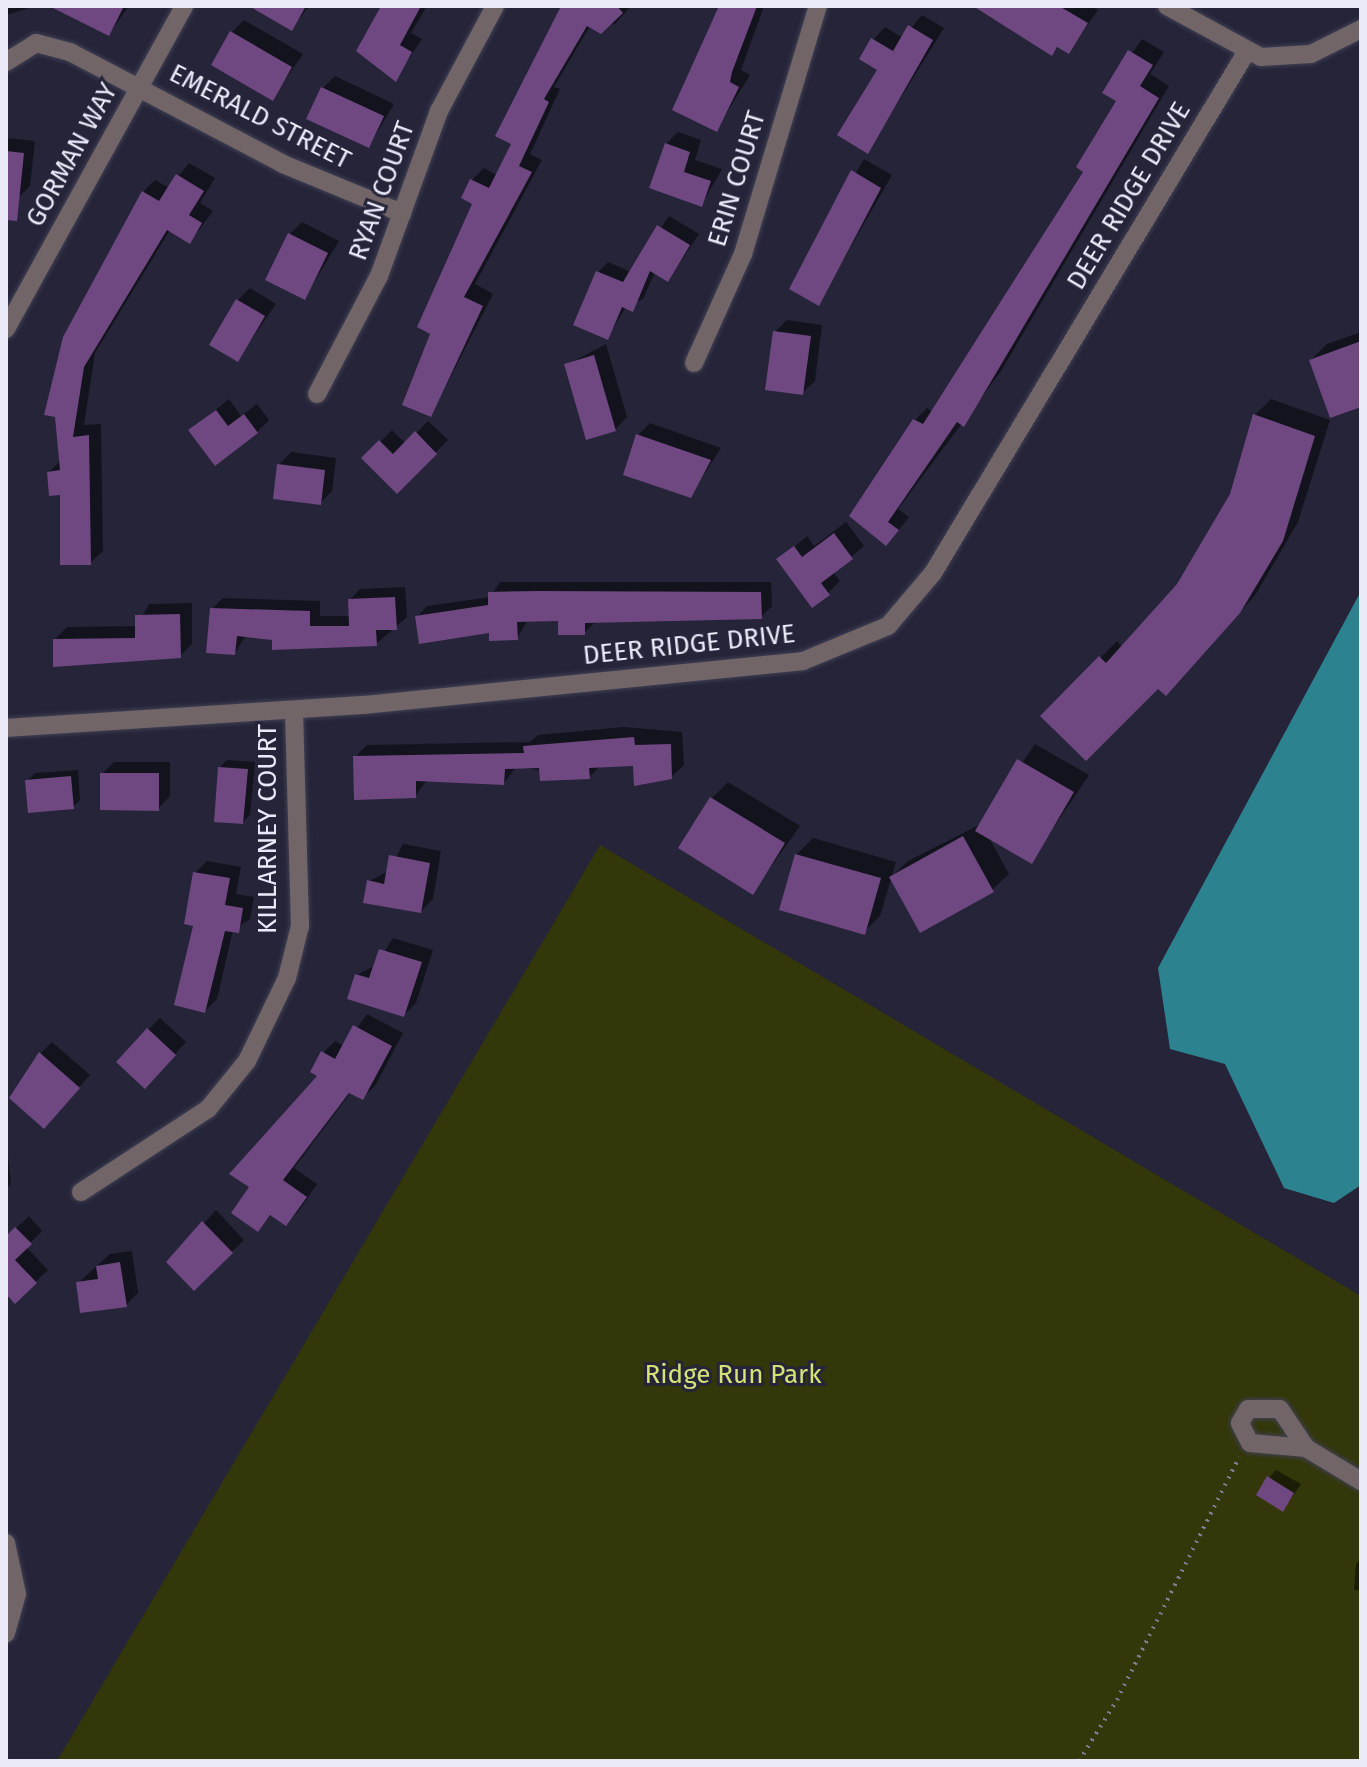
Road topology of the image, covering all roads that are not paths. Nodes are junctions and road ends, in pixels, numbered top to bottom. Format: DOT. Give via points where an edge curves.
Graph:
graph roads {
  1 [pos="184,6"];
  2 [pos="495,6"];
  3 [pos="818,6"];
  4 [pos="1167,6"];
  5 [pos="1361,29"];
  6 [pos="1247,51"];
  7 [pos="6,62"];
  8 [pos="140,85"];
  9 [pos="402,213"];
  10 [pos="6,329"];
  11 [pos="694,363"];
  12 [pos="317,394"];
  13 [pos="294,710"];
  14 [pos="6,728"];
  15 [pos="81,1192"];
  16 [pos="1306,1448"];
  17 [pos="1361,1481"];
  18 [pos="6,1543"];
  19 [pos="6,1633"];
  1 -- 8 [label="street, GORMAN WAY"];
  2 -- 9 [label="street, RYAN COURT" via="439,111"];
  3 -- 11 [label="street, ERIN COURT" via="743,254"];
  4 -- 6 [label="street"];
  5 -- 6 [label="street" via="1311,54 1261,57"];
  6 -- 13 [label="street, DEER RIDGE DRIVE" via="933,573 888,626 803,661"];
  7 -- 8 [label="street, EMERALD STREET" via="15,52 46,44"];
  8 -- 9 [label="street, EMERALD STREET" via="283,164"];
  8 -- 10 [label="street, GORMAN WAY"];
  9 -- 12 [label="street, RYAN COURT" via="379,276"];
  13 -- 14 [label="street, DEER RIDGE DRIVE"];
  13 -- 15 [label="street, KILLARNEY COURT" via="300,926 287,978 247,1061 208,1109"];
  16 -- 16 [label="street" via="1280,1409 1263,1404 1240,1423 1250,1443"];
  16 -- 17 [label="street"];
  18 -- 19 [label="street" via="17,1594"];
}
